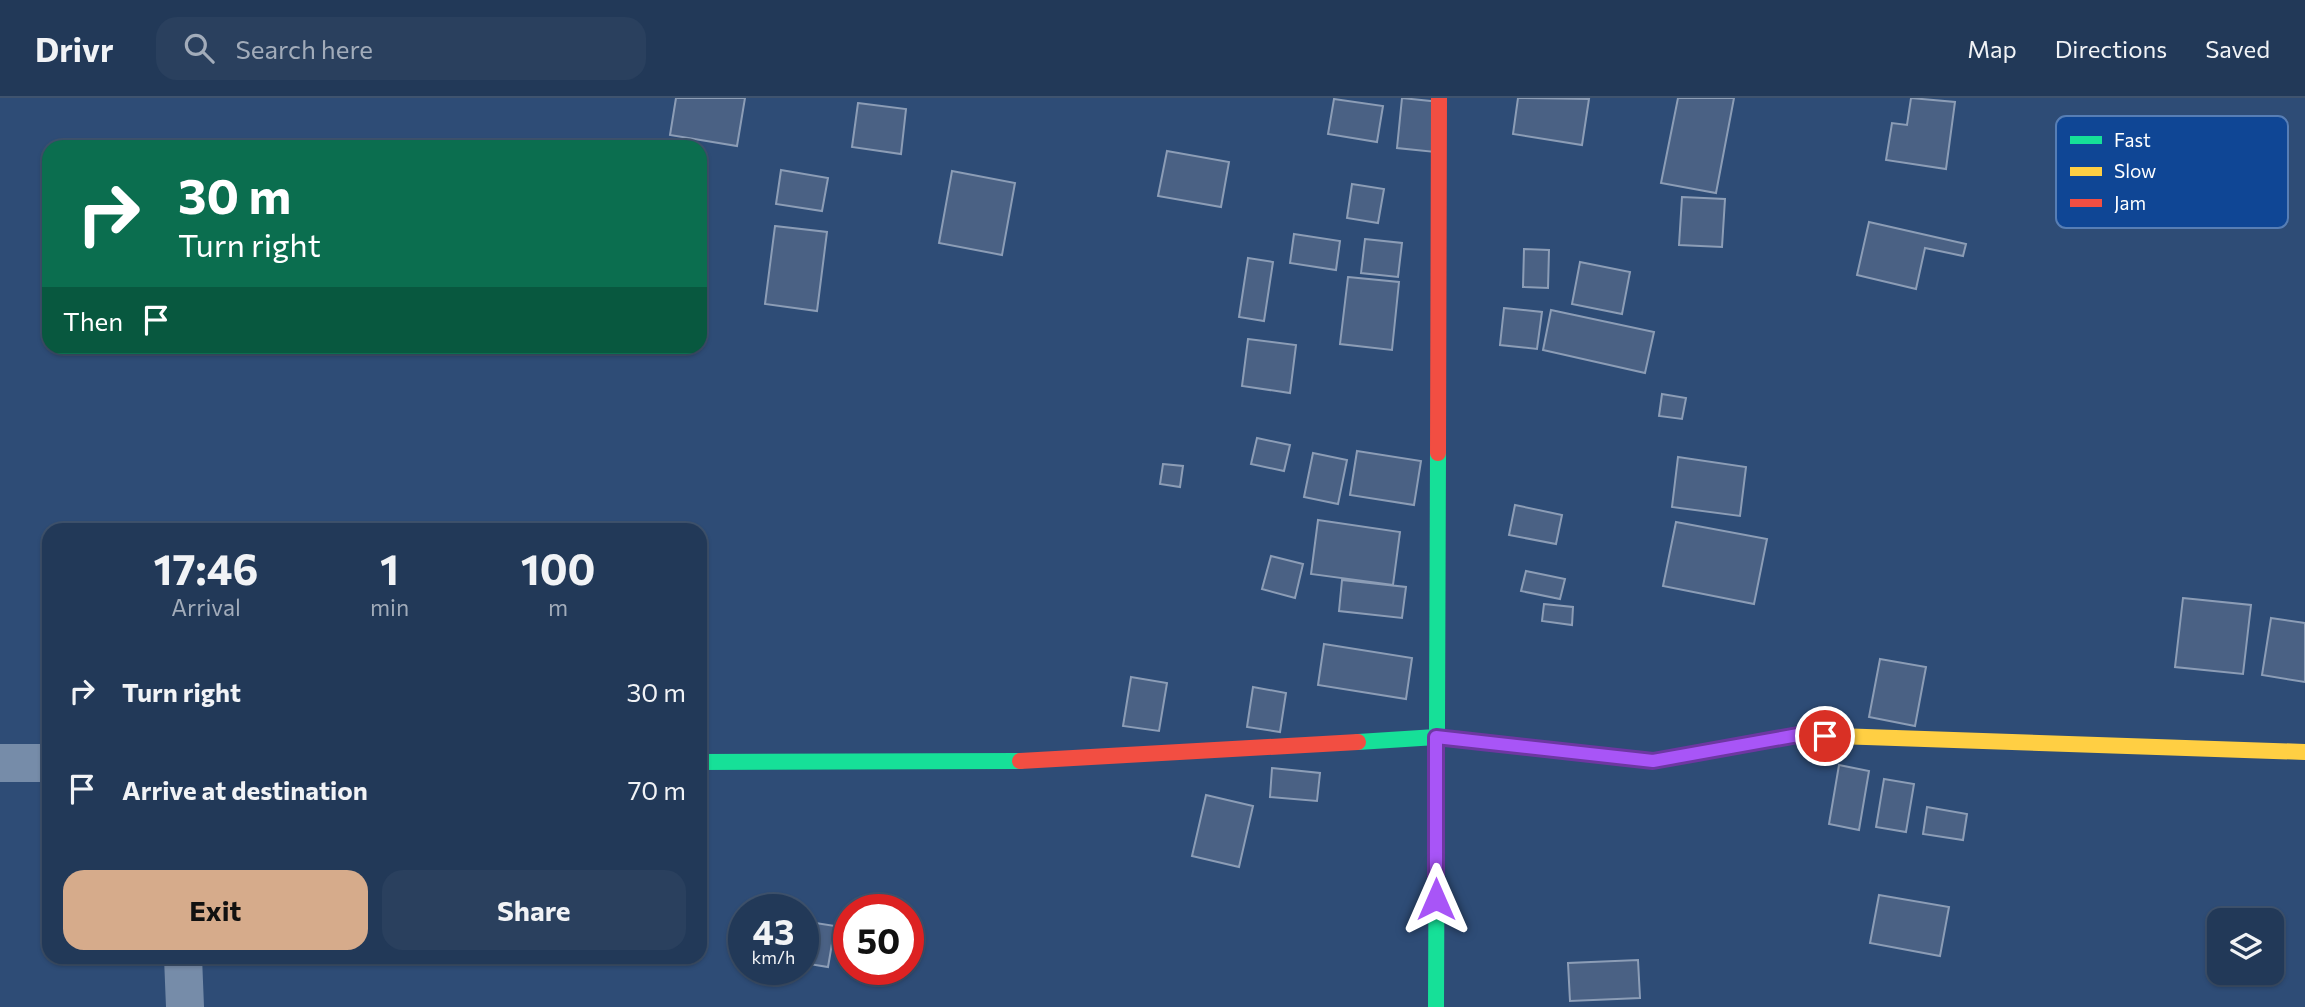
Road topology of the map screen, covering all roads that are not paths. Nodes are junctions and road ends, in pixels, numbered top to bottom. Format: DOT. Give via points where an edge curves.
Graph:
graph roads {
  1 [pos="1439,98"];
  2 [pos="1436,737"];
  3 [pos="2305,752"];
  4 [pos="707,762"];
  5 [pos="0,763"];
  6 [pos="42,763"];
  7 [pos="183,964"];
  8 [pos="185,1007"];
  9 [pos="1436,1007"];
  1 -- 2 [label="street"];
  2 -- 3 [label="street" via="1653,761 1798,735"];
  2 -- 4 [label="street" via="1004,762"];
  2 -- 9 [label="street"];
  5 -- 6 [label="street"];
  7 -- 8 [label="street"];
}
